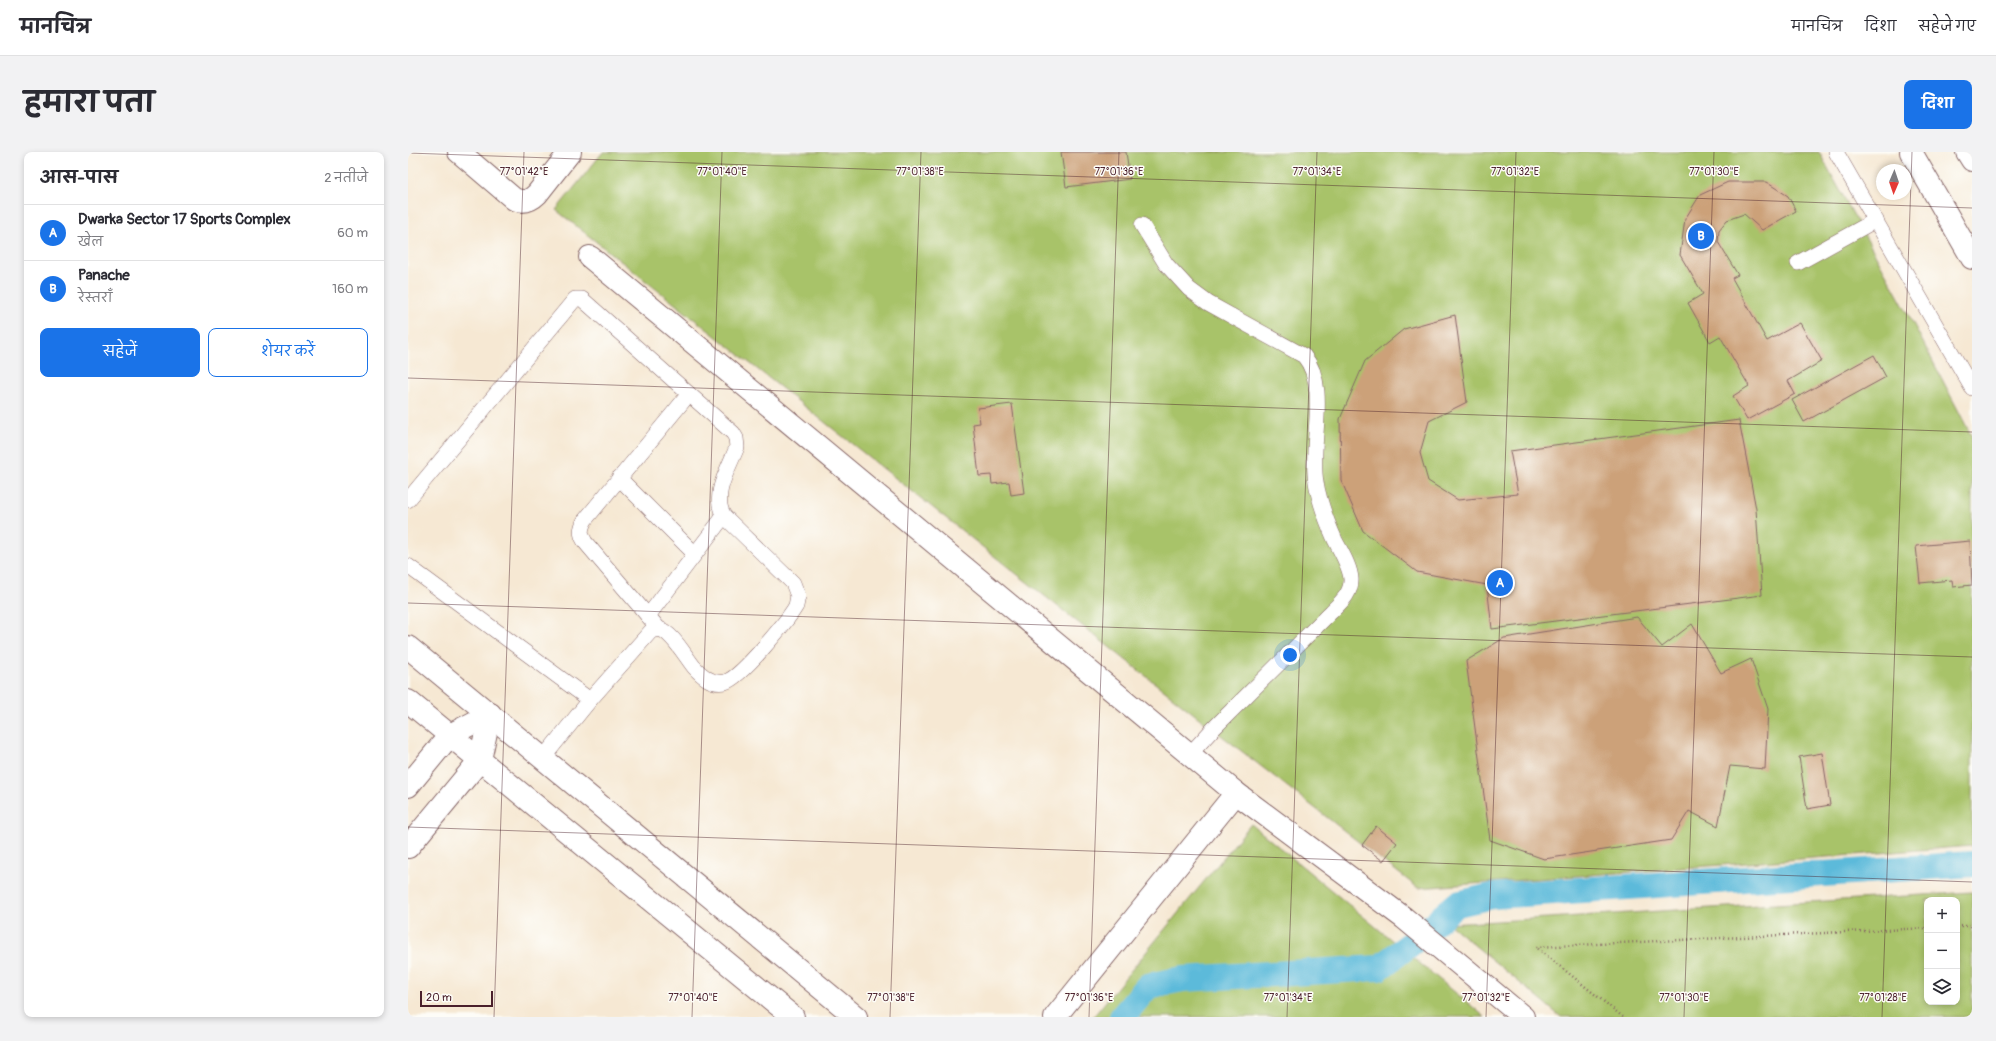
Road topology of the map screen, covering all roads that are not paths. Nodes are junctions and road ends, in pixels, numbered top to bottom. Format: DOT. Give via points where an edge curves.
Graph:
graph roads {
  1 [pos="459,152"];
  2 [pos="570,152"];
  3 [pos="1836,152"];
  4 [pos="1911,152"];
  5 [pos="1967,152"];
  6 [pos="1972,160"];
  7 [pos="1876,220"];
  8 [pos="1142,225"];
  9 [pos="590,257"];
  10 [pos="1972,258"];
  11 [pos="1798,263"];
  12 [pos="1972,388"];
  13 [pos="689,394"];
  14 [pos="619,478"];
  15 [pos="408,500"];
  16 [pos="724,516"];
  17 [pos="695,554"];
  18 [pos="408,566"];
  19 [pos="648,616"];
  20 [pos="659,629"];
  21 [pos="408,646"];
  22 [pos="590,700"];
  23 [pos="408,701"];
  24 [pos="490,714"];
  25 [pos="450,735"];
  26 [pos="1190,754"];
  27 [pos="543,758"];
  28 [pos="480,760"];
  29 [pos="408,786"];
  30 [pos="1236,793"];
  31 [pos="408,847"];
  32 [pos="793,1017"];
  33 [pos="856,1017"];
  34 [pos="1055,1017"];
  35 [pos="1523,1017"];
  1 -- 2 [label="street" via="514,199 525,202 537,194"];
  3 -- 7 [label="lane"];
  4 -- 10 [label="street"];
  5 -- 6 [label="street"];
  7 -- 11 [label="lane"];
  7 -- 12 [label="lane"];
  8 -- 26 [label="lane" via="1166,264 1189,289 1208,303 1304,356 1309,363 1315,376 1316,481 1323,508 1348,567 1351,581 1348,593 1331,612"];
  9 -- 26 [label="street"];
  13 -- 14 [label="lane"];
  13 -- 15 [label="lane" via="582,299 575,298"];
  13 -- 16 [label="lane" via="736,438 737,447 719,496 719,508"];
  14 -- 17 [label="lane"];
  14 -- 19 [label="lane" via="585,520 581,528 582,537"];
  16 -- 17 [label="lane"];
  16 -- 20 [label="lane" via="793,583 798,596 796,606 742,671 726,682 713,682 702,675 666,632"];
  17 -- 19 [label="lane"];
  18 -- 22 [label="lane"];
  19 -- 20 [label="lane"];
  20 -- 22 [label="lane" via="651,631 643,638"];
  21 -- 24 [label="street"];
  22 -- 27 [label="lane"];
  23 -- 25 [label="street"];
  24 -- 25 [label="street"];
  24 -- 27 [label="street"];
  24 -- 28 [label="street"];
  25 -- 28 [label="street"];
  25 -- 29 [label="street"];
  26 -- 30 [label="street"];
  27 -- 33 [label="street"];
  28 -- 31 [label="street"];
  28 -- 32 [label="street"];
  30 -- 34 [label="street"];
  30 -- 35 [label="street" via="1404,918"];
}
